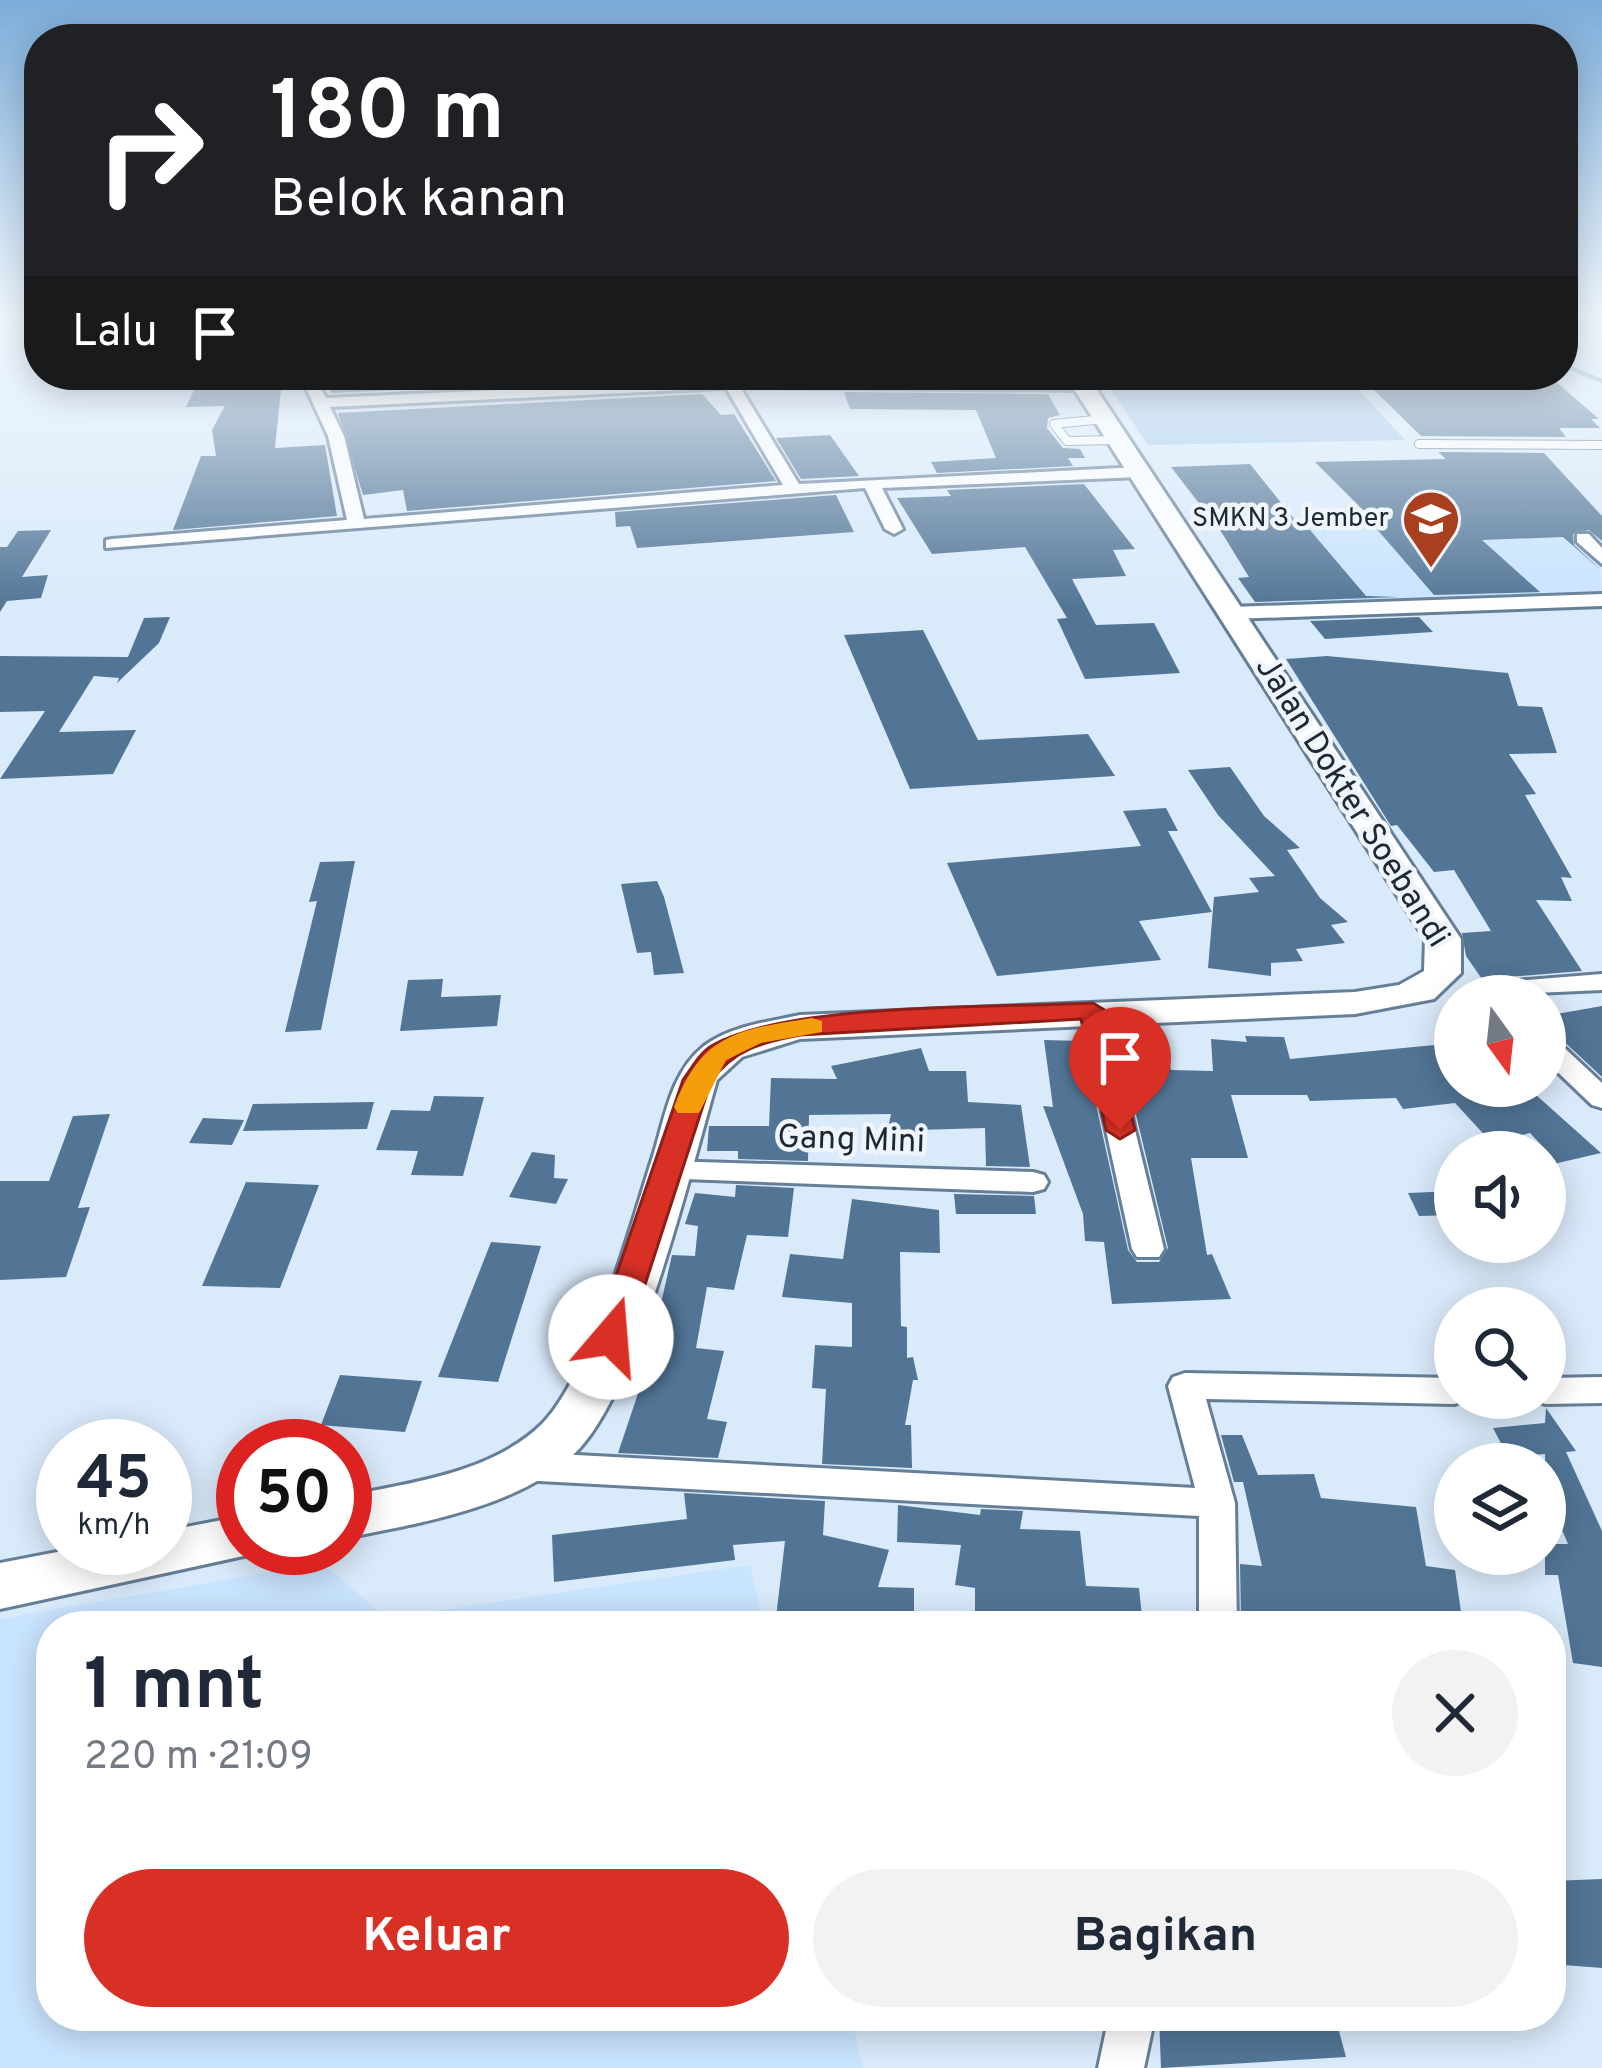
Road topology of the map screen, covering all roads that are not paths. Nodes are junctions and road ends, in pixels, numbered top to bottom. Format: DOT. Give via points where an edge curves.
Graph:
graph roads {
  1 [pos="326,415"];
  2 [pos="749,415"];
  3 [pos="1056,415"];
  4 [pos="1104,419"];
  5 [pos="1420,444"];
  6 [pos="1602,445"];
  7 [pos="872,483"];
  8 [pos="794,490"];
  9 [pos="357,524"];
  10 [pos="895,529"];
  11 [pos="1583,538"];
  12 [pos="112,544"];
  13 [pos="1602,559"];
  14 [pos="1602,600"];
  15 [pos="1231,613"];
  16 [pos="1460,975"];
  17 [pos="1602,982"];
  18 [pos="1566,983"];
  19 [pos="1434,986"];
  20 [pos="1093,1011"];
  21 [pos="1566,1066"];
  22 [pos="1602,1100"];
  23 [pos="667,1171"];
  24 [pos="1033,1182"];
  25 [pos="1148,1249"];
  26 [pos="1602,1390"];
  27 [pos="1434,1391"];
  28 [pos="1566,1391"];
  29 [pos="517,1466"];
  30 [pos="1217,1502"];
  31 [pos="372,1510"];
  32 [pos="216,1543"];
  33 [pos="0,1586"];
  34 [pos="1219,1611"];
  35 [pos="1129,2031"];
  36 [pos="1121,2068"];
  1 -- 9 [label="street"];
  2 -- 8 [label="street"];
  3 -- 4 [label="street"];
  4 -- 4 [label="lane" via="1054,424 1067,441"];
  4 -- 7 [label="street"];
  4 -- 15 [label="main road, Jalan Dokter Soebandi"];
  5 -- 6 [label="lane"];
  7 -- 8 [label="street"];
  7 -- 10 [label="street"];
  8 -- 9 [label="street"];
  9 -- 12 [label="street"];
  11 -- 13 [label="street"];
  14 -- 15 [label="street"];
  15 -- 16 [label="main road, Jalan Dokter Soebandi"];
  17 -- 18 [label="street"];
  19 -- 20 [label="main road, Jalan Dokter Soebandi" via="1355,1003"];
  20 -- 23 [label="main road, Jalan Dokter Soebandi" via="754,1036 703,1069"];
  20 -- 25 [label="street"];
  21 -- 22 [label="street"];
  23 -- 24 [label="street, Gang Mini"];
  23 -- 29 [label="main road, Jalan Dokter Soebandi" via="598,1378 561,1437"];
  26 -- 28 [label="street"];
  27 -- 30 [label="street" via="1185,1386"];
  29 -- 30 [label="street"];
  29 -- 31 [label="main road, Jalan Dokter Soebandi"];
  30 -- 34 [label="street"];
  32 -- 33 [label="main road"];
  35 -- 36 [label="street"];
}
